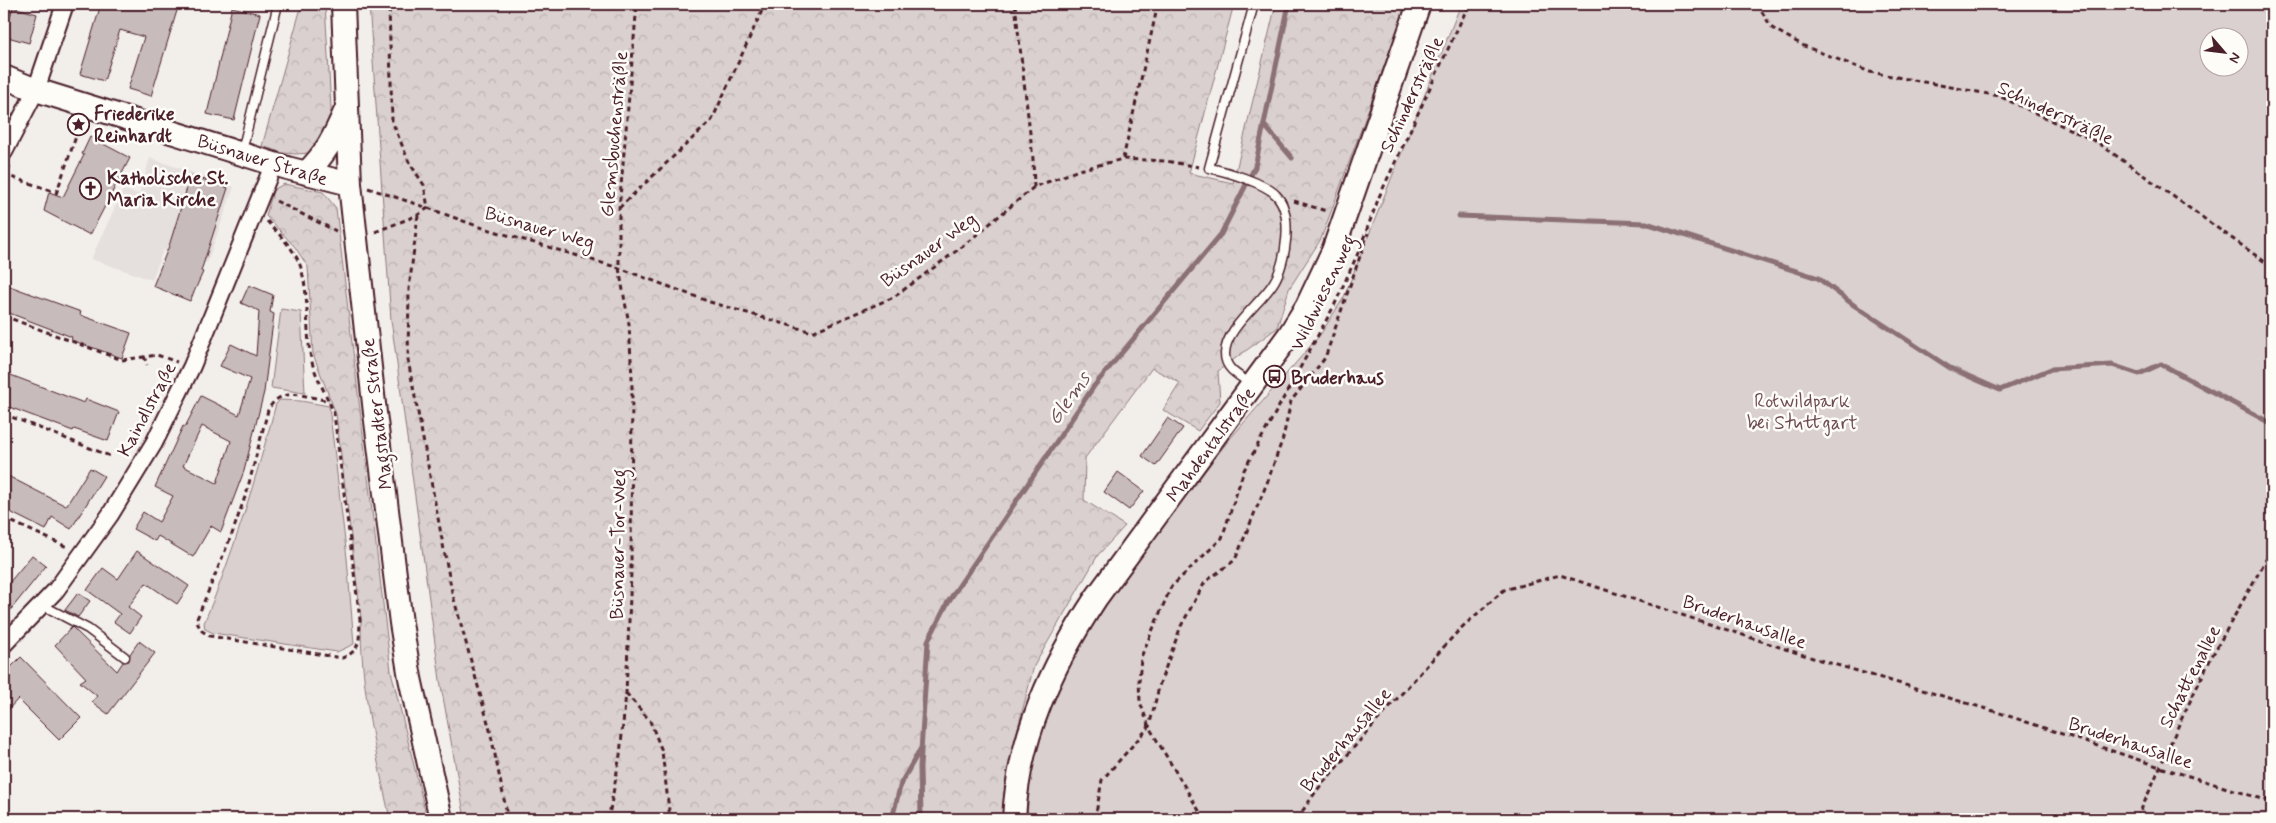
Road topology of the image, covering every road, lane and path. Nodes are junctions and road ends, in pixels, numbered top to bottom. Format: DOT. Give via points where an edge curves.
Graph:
graph roads {
  1 [pos="65,4"];
  2 [pos="278,4"];
  3 [pos="343,4"];
  4 [pos="389,4"];
  5 [pos="637,4"];
  6 [pos="765,4"];
  7 [pos="1015,4"];
  8 [pos="1158,4"];
  9 [pos="1254,4"];
  10 [pos="1419,4"];
  11 [pos="1469,4"];
  12 [pos="1757,4"];
  13 [pos="4,77"];
  14 [pos="36,90"];
  15 [pos="347,108"];
  16 [pos="80,125"];
  17 [pos="4,152"];
  18 [pos="242,153"];
  19 [pos="1123,159"];
  20 [pos="274,163"];
  21 [pos="1209,168"];
  22 [pos="306,173"];
  23 [pos="5,175"];
  24 [pos="350,184"];
  25 [pos="1034,187"];
  26 [pos="1276,195"];
  27 [pos="1378,197"];
  28 [pos="276,201"];
  29 [pos="256,208"];
  30 [pos="428,208"];
  31 [pos="619,208"];
  32 [pos="1326,211"];
  33 [pos="418,215"];
  34 [pos="336,231"];
  35 [pos="374,232"];
  36 [pos="2272,266"];
  37 [pos="619,268"];
  38 [pos="4,316"];
  39 [pos="144,356"];
  40 [pos="147,364"];
  41 [pos="192,366"];
  42 [pos="1253,385"];
  43 [pos="330,401"];
  44 [pos="4,414"];
  45 [pos="110,456"];
  46 [pos="4,518"];
  47 [pos="2272,549"];
  48 [pos="82,554"];
  49 [pos="42,604"];
  50 [pos="4,644"];
  51 [pos="125,657"];
  52 [pos="626,693"];
  53 [pos="1149,727"];
  54 [pos="2160,767"];
  55 [pos="2272,802"];
  56 [pos="441,819"];
  57 [pos="508,819"];
  58 [pos="606,819"];
  59 [pos="670,819"];
  60 [pos="1014,819"];
  61 [pos="1095,819"];
  62 [pos="1204,819"];
  63 [pos="1297,819"];
  64 [pos="2137,819"];
  1 -- 14 [label="street"];
  2 -- 18 [label="lane"];
  3 -- 15 [label="main road, Magstadter Straße"];
  4 -- 30 [label="path" via="392,121 409,162 424,185"];
  5 -- 31 [label="path, Glemsbuchensträßle"];
  6 -- 31 [label="path" via="712,120"];
  7 -- 25 [label="path"];
  8 -- 19 [label="path"];
  9 -- 21 [label="lane"];
  10 -- 42 [label="main road, Mahdentalstraße" via="1333,251 1307,306"];
  11 -- 27 [label="path, Schindersträßle"];
  12 -- 36 [label="path, Schindersträßle" via="1772,28 1804,46 1870,72 1999,96 2097,142"];
  13 -- 14 [label="main road, Büsnauer Straße"];
  14 -- 17 [label="street"];
  14 -- 18 [label="main road, Büsnauer Straße"];
  15 -- 22 [label="main road" via="330,145"];
  15 -- 24 [label="main road, Magstadter Straße"];
  16 -- 23 [label="path" via="56,193"];
  18 -- 20 [label="main road, Büsnauer Straße"];
  19 -- 21 [label="path, Büsnauer Weg"];
  19 -- 25 [label="path, Büsnauer Weg" via="1079,170"];
  20 -- 22 [label="main road, Büsnauer Straße"];
  20 -- 29 [label="street, Kaindlstraße"];
  21 -- 26 [label="lane" via="1264,187"];
  22 -- 24 [label="main road, Büsnauer Straße"];
  24 -- 30 [label="path, Büsnauer Weg"];
  24 -- 56 [label="main road, Magstadter Straße" via="401,624"];
  25 -- 37 [label="path, Büsnauer Weg" via="963,246 894,297 812,332 710,302"];
  26 -- 32 [label="path"];
  26 -- 42 [label="lane" via="1286,223 1286,254 1274,283 1229,339 1225,354 1230,369"];
  27 -- 53 [label="path" via="1325,358 1291,401 1268,483 1235,560 1205,582 1181,626 1160,683"];
  27 -- 53 [label="path, Wildwiesenweg" via="1334,306 1244,470 1222,538 1171,587 1142,657 1140,702"];
  28 -- 34 [label="path"];
  29 -- 41 [label="street, Kaindlstraße"];
  29 -- 43 [label="path" via="292,250 301,267 310,354"];
  30 -- 33 [label="path"];
  30 -- 37 [label="path, Büsnauer Weg"];
  31 -- 37 [label="path, Glemsbuchensträßle"];
  33 -- 35 [label="path"];
  33 -- 57 [label="path" via="409,289 408,360 452,592 490,730"];
  37 -- 52 [label="path, Büsnauer-Tor-Weg" via="629,324 632,378 631,572"];
  38 -- 39 [label="path" via="122,360"];
  39 -- 40 [label="path"];
  39 -- 41 [label="path" via="157,355"];
  41 -- 48 [label="street, Kaindlstraße" via="154,443"];
  42 -- 60 [label="main road, Mahdentalstraße" via="1096,598 1056,663 1025,750"];
  43 -- 43 [label="path" via="358,610 359,646 342,658 210,636 196,621 247,491 272,402 290,394"];
  44 -- 45 [label="path"];
  46 -- 48 [label="path"];
  47 -- 54 [label="path, Schattenallee" via="2212,656"];
  48 -- 49 [label="street, Kaindlstraße"];
  49 -- 50 [label="street, Kaindlstraße"];
  49 -- 51 [label="lane" via="88,629"];
  52 -- 58 [label="path, Büsnauer-Tor-Weg" via="620,755"];
  52 -- 59 [label="path" via="650,721 662,751"];
  53 -- 61 [label="path" via="1102,780"];
  53 -- 62 [label="path, Wildwiesenweg"];
  54 -- 55 [label="path, Bruderhausallee"];
  54 -- 63 [label="path, Bruderhausallee" via="1997,712 1813,658 1560,575 1504,590 1460,629 1323,783"];
  54 -- 64 [label="path, Schattenallee"];
}
